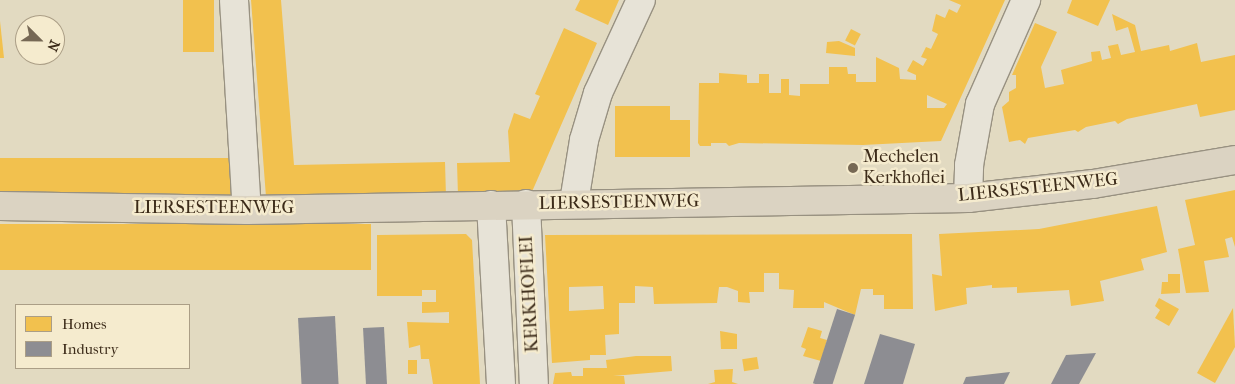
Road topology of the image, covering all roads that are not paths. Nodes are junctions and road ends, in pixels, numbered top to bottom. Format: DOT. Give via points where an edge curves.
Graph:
graph roads {
  1 [pos="234,0"];
  2 [pos="641,0"];
  3 [pos="1026,0"];
  4 [pos="1235,160"];
  5 [pos="968,198"];
  6 [pos="574,202"];
  7 [pos="526,204"];
  8 [pos="491,205"];
  9 [pos="0,206"];
  10 [pos="247,210"];
  11 [pos="501,384"];
  12 [pos="534,384"];
  1 -- 10 [label="street"];
  2 -- 6 [label="street" via="598,93 584,140"];
  3 -- 5 [label="street" via="980,104 969,165"];
  4 -- 5 [label="main road, LIERSESTEENWEG" via="1093,184"];
  5 -- 6 [label="main road, LIERSESTEENWEG"];
  6 -- 7 [label="main road, LIERSESTEENWEG"];
  7 -- 8 [label="main road, LIERSESTEENWEG"];
  7 -- 12 [label="street, KERKHOFLEI"];
  8 -- 10 [label="main road, LIERSESTEENWEG"];
  8 -- 11 [label="street, KERKHOFLEI"];
  9 -- 10 [label="main road, LIERSESTEENWEG"];
}
